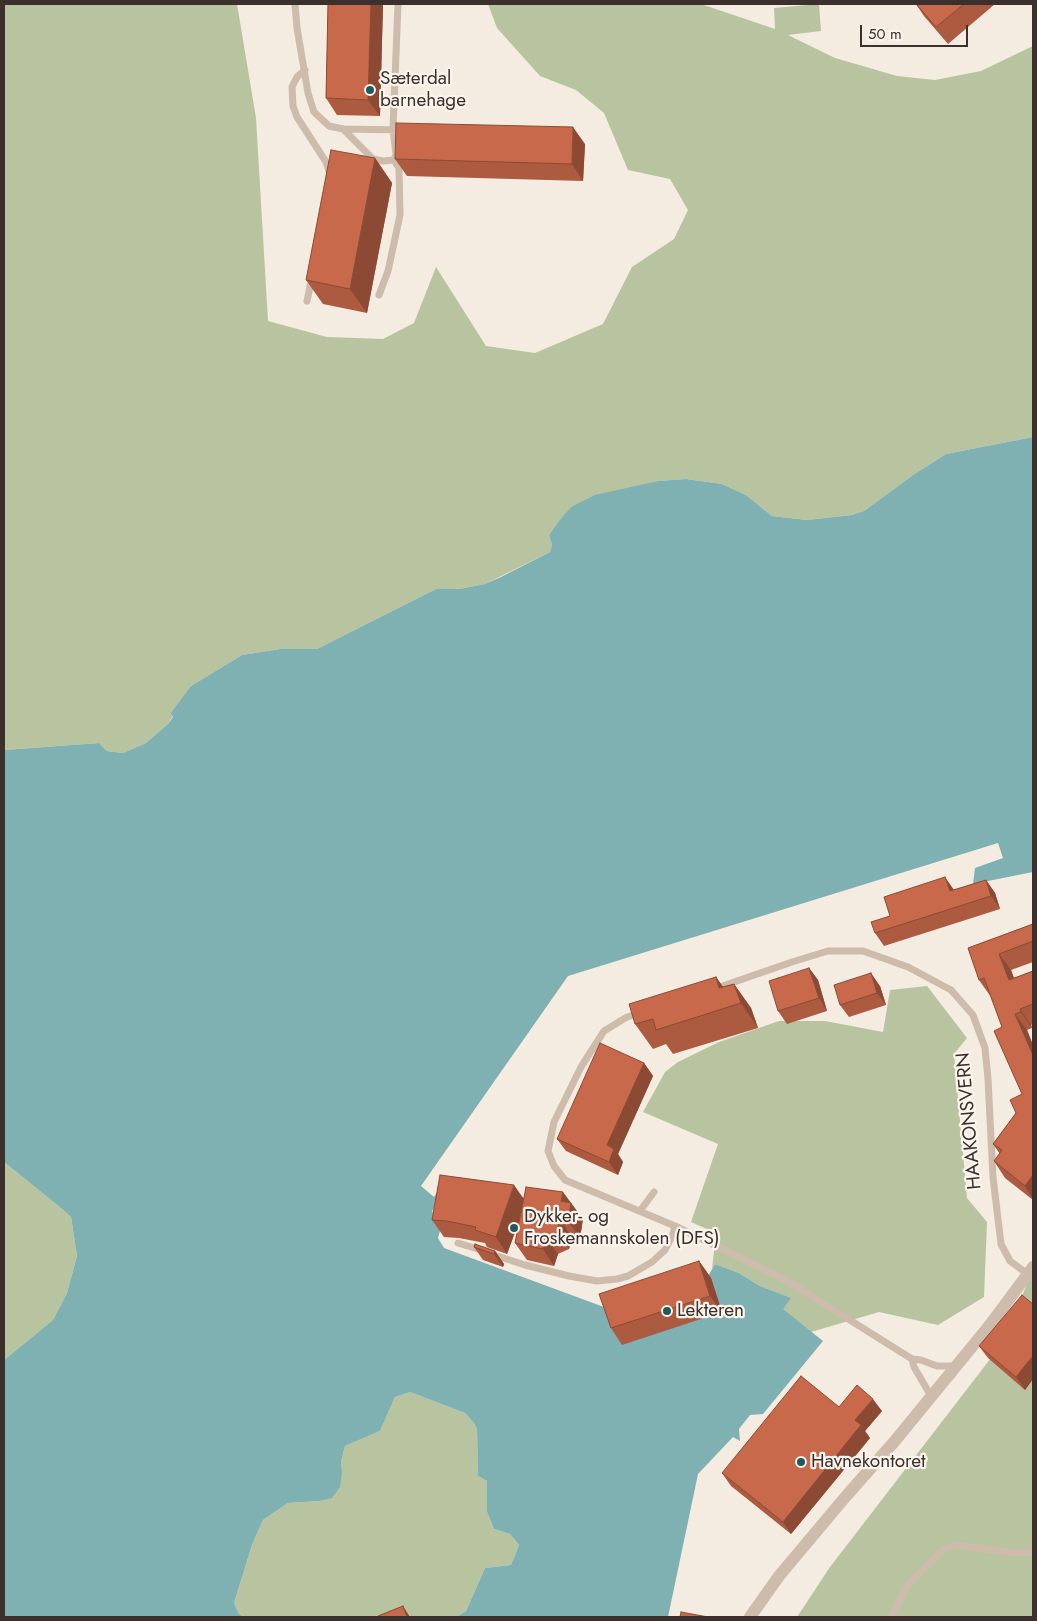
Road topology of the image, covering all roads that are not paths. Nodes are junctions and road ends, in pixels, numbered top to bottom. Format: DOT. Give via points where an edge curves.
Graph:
graph roads {
  1 [pos="296,4"];
  2 [pos="398,4"];
  3 [pos="305,70"];
  4 [pos="343,129"];
  5 [pos="393,129"];
  6 [pos="413,130"];
  7 [pos="394,160"];
  8 [pos="329,183"];
  9 [pos="313,273"];
  10 [pos="379,295"];
  11 [pos="307,301"];
  12 [pos="702,993"];
  13 [pos="650,1010"];
  14 [pos="654,1192"];
  15 [pos="640,1211"];
  16 [pos="675,1226"];
  17 [pos="458,1242"];
  18 [pos="1031,1273"];
  19 [pos="912,1359"];
  20 [pos="956,1366"];
  21 [pos="931,1396"];
  22 [pos="1033,1552"];
  23 [pos="750,1617"];
  24 [pos="891,1617"];
  1 -- 3 [label="lane"];
  2 -- 5 [label="lane"];
  3 -- 4 [label="lane" via="314,112 328,126"];
  3 -- 8 [label="lane" via="292,86 293,106 326,162"];
  4 -- 5 [label="lane"];
  4 -- 7 [label="lane" via="373,159"];
  5 -- 6 [label="lane"];
  5 -- 7 [label="lane"];
  7 -- 10 [label="lane" via="400,168 400,215"];
  9 -- 11 [label="lane"];
  12 -- 18 [label="lane, HAAKONSVERN" via="828,951 863,951 908,967 951,990 973,1015 984,1048 993,1177 1002,1244 1010,1261"];
  13 -- 15 [label="lane" via="627,1017 604,1031 581,1067 554,1122 548,1151 565,1180"];
  14 -- 15 [label="lane"];
  15 -- 16 [label="lane"];
  16 -- 17 [label="lane" via="665,1250 652,1262 628,1276 597,1281 525,1265"];
  16 -- 19 [label="lane" via="786,1280"];
  18 -- 20 [label="street, HAAKONSVERN"];
  19 -- 20 [label="lane" via="937,1366"];
  19 -- 21 [label="lane"];
  20 -- 21 [label="street, HAAKONSVERN"];
  21 -- 23 [label="street, HAAKONSVERN" via="785,1569"];
  22 -- 24 [label="lane" via="949,1547 908,1585"];
}
